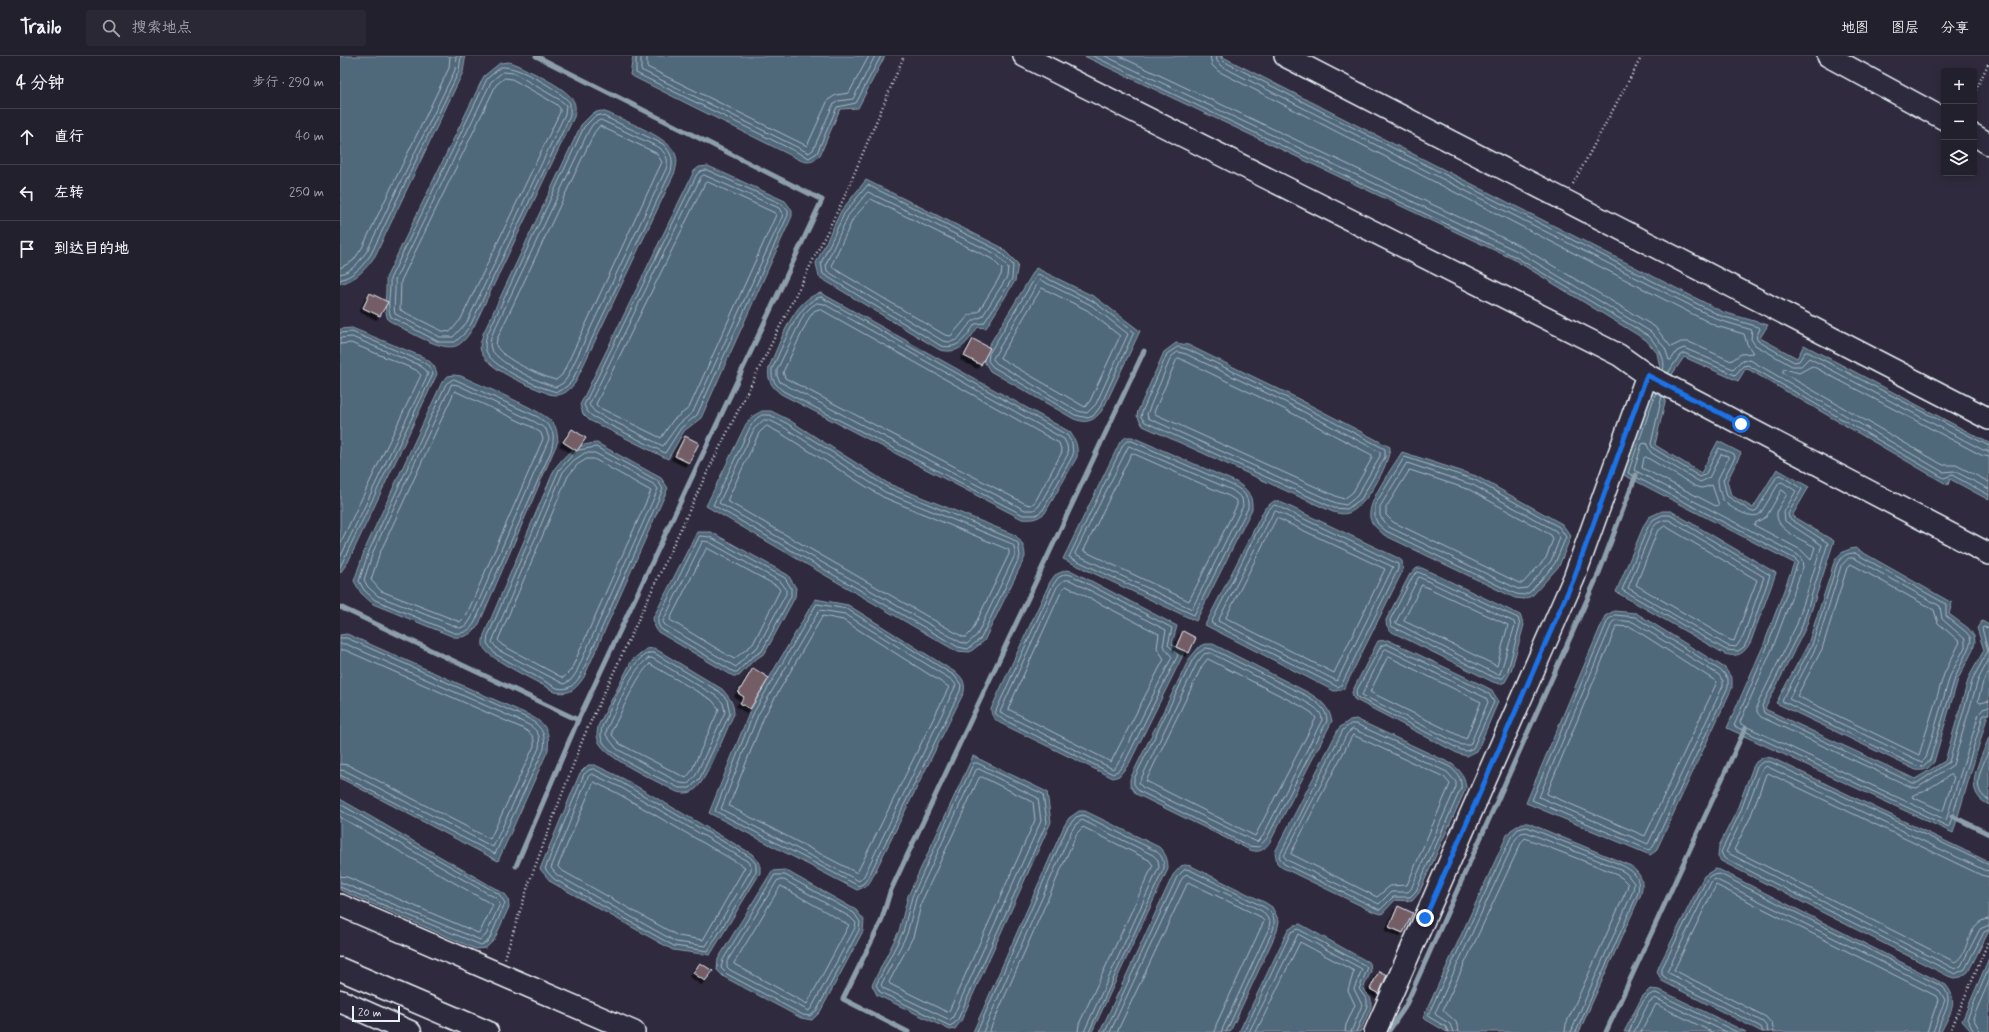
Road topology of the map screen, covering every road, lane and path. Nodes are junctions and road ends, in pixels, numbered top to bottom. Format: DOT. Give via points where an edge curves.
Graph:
graph roads {
  1 [pos="904,56"];
  2 [pos="1024,56"];
  3 [pos="1285,56"];
  4 [pos="1642,56"];
  5 [pos="1828,56"];
  6 [pos="1989,62"];
  7 [pos="1977,88"];
  8 [pos="1941,117"];
  9 [pos="1977,137"];
  10 [pos="1989,144"];
  11 [pos="1564,200"];
  12 [pos="1647,375"];
  13 [pos="1989,419"];
  14 [pos="1989,554"];
  15 [pos="340,905"];
  16 [pos="1989,940"];
  17 [pos="340,968"];
  18 [pos="500,974"];
  19 [pos="340,1001"];
  20 [pos="410,1032"];
  21 [pos="487,1032"];
  22 [pos="634,1032"];
  23 [pos="1375,1032"];
  24 [pos="1950,1032"];
  1 -- 18 [label="path" via="843,200 703,481 584,736 530,880"];
  2 -- 12 [label="street" via="1619,355"];
  3 -- 11 [label="street"];
  4 -- 11 [label="path"];
  5 -- 8 [label="street"];
  6 -- 7 [label="path"];
  9 -- 10 [label="street"];
  11 -- 13 [label="street"];
  12 -- 14 [label="street"];
  12 -- 23 [label="street" via="1574,578"];
  15 -- 18 [label="street"];
  16 -- 24 [label="path"];
  17 -- 21 [label="highway"];
  18 -- 22 [label="street"];
  19 -- 20 [label="highway"];
}
